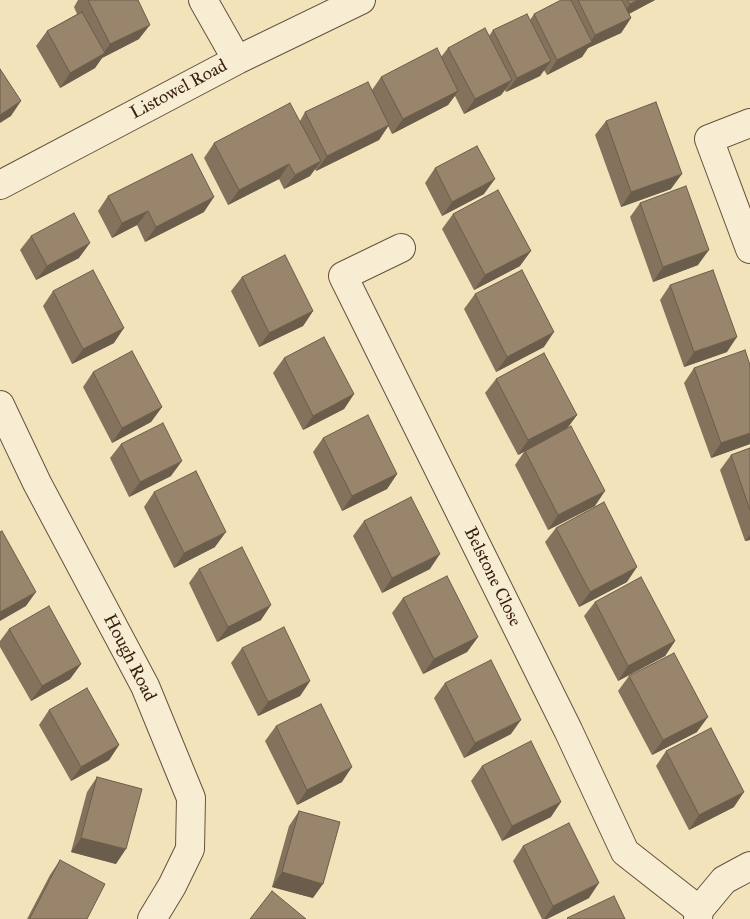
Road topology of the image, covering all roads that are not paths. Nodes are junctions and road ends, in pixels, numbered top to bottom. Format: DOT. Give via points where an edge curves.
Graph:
graph roads {
  1 [pos="203,0"];
  2 [pos="361,0"];
  3 [pos="237,60"];
  4 [pos="750,123"];
  5 [pos="0,185"];
  6 [pos="401,248"];
  7 [pos="750,249"];
  8 [pos="0,405"];
  9 [pos="750,866"];
  10 [pos="698,914"];
  11 [pos="152,919"];
  1 -- 3 [label="street"];
  2 -- 3 [label="street, Listowel Road"];
  3 -- 5 [label="street, Listowel Road"];
  4 -- 7 [label="street" via="709,139"];
  6 -- 10 [label="street, Belstone Close" via="343,276 625,852"];
  8 -- 11 [label="street, Hough Road" via="37,483 145,686 191,798 190,849"];
  9 -- 10 [label="street" via="724,880"];
}
